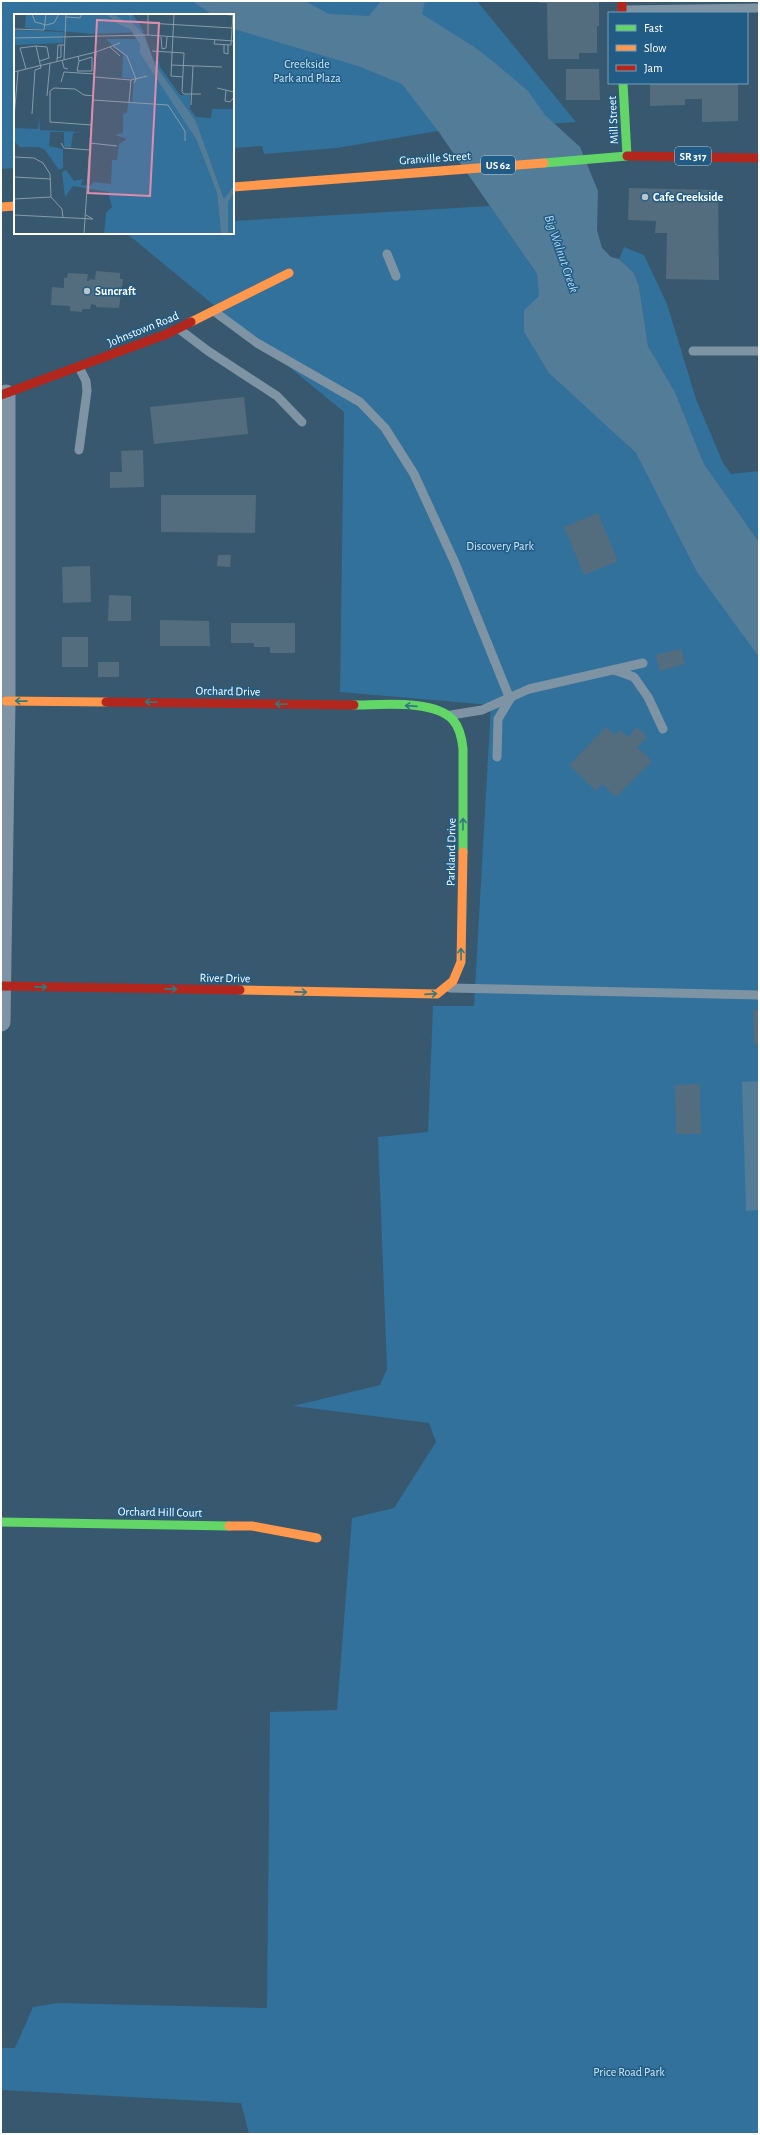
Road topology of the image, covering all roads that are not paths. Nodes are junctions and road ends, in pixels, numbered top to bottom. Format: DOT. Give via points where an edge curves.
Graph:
graph roads {
  1 [pos="622,8"];
  2 [pos="759,8"];
  3 [pos="623,84"];
  4 [pos="627,156"];
  5 [pos="759,158"];
  6 [pos="234,187"];
  7 [pos="14,206"];
  8 [pos="1,207"];
  9 [pos="387,254"];
  10 [pos="289,273"];
  11 [pos="396,276"];
  12 [pos="214,311"];
  13 [pos="178,329"];
  14 [pos="692,351"];
  15 [pos="759,351"];
  16 [pos="79,367"];
  17 [pos="4,394"];
  18 [pos="302,422"];
  19 [pos="79,450"];
  20 [pos="3,580"];
  21 [pos="3,662"];
  22 [pos="643,663"];
  23 [pos="614,670"];
  24 [pos="510,699"];
  25 [pos="6,701"];
  26 [pos="448,716"];
  27 [pos="663,729"];
  28 [pos="497,757"];
  29 [pos="2,934"];
  30 [pos="2,986"];
  31 [pos="446,988"];
  32 [pos="759,995"];
  33 [pos="1,1022"];
  34 [pos="1,1522"];
  35 [pos="317,1538"];
  1 -- 2 [label="lane"];
  3 -- 4 [label="main road, Mill Street"];
  4 -- 5 [label="main road, Granville Street / SR 317"];
  4 -- 6 [label="main road, Granville Street / US 62"];
  7 -- 8 [label="main road"];
  9 -- 11 [label="lane"];
  10 -- 12 [label="main road, Johnstown Road"];
  12 -- 13 [label="main road, Johnstown Road"];
  12 -- 24 [label="lane" via="257,342 360,402 385,428 417,481 455,563"];
  13 -- 16 [label="main road, Johnstown Road"];
  13 -- 18 [label="lane" via="277,396"];
  14 -- 15 [label="lane"];
  16 -- 17 [label="main road, Johnstown Road"];
  16 -- 19 [label="lane" via="86,381 87,391"];
  17 -- 20 [label="street"];
  20 -- 21 [label="street"];
  21 -- 25 [label="street"];
  22 -- 23 [label="lane"];
  23 -- 24 [label="lane" via="529,689"];
  23 -- 27 [label="lane" via="634,677 648,697"];
  24 -- 26 [label="lane" via="482,710"];
  24 -- 28 [label="lane" via="498,719"];
  26 -- 25 [label="main road, Orchard Drive, one-way" via="433,707 401,705"];
  25 -- 29 [label="street"];
  31 -- 26 [label="main road, Parkland Drive, one-way" via="457,977 461,962 463,808 463,745 458,726"];
  29 -- 30 [label="street"];
  30 -- 31 [label="main road, River Drive, one-way" via="426,994 437,994"];
  30 -- 33 [label="street"];
  31 -- 32 [label="lane"];
  34 -- 35 [label="main road, Orchard Hill Court" via="252,1526"];
}
